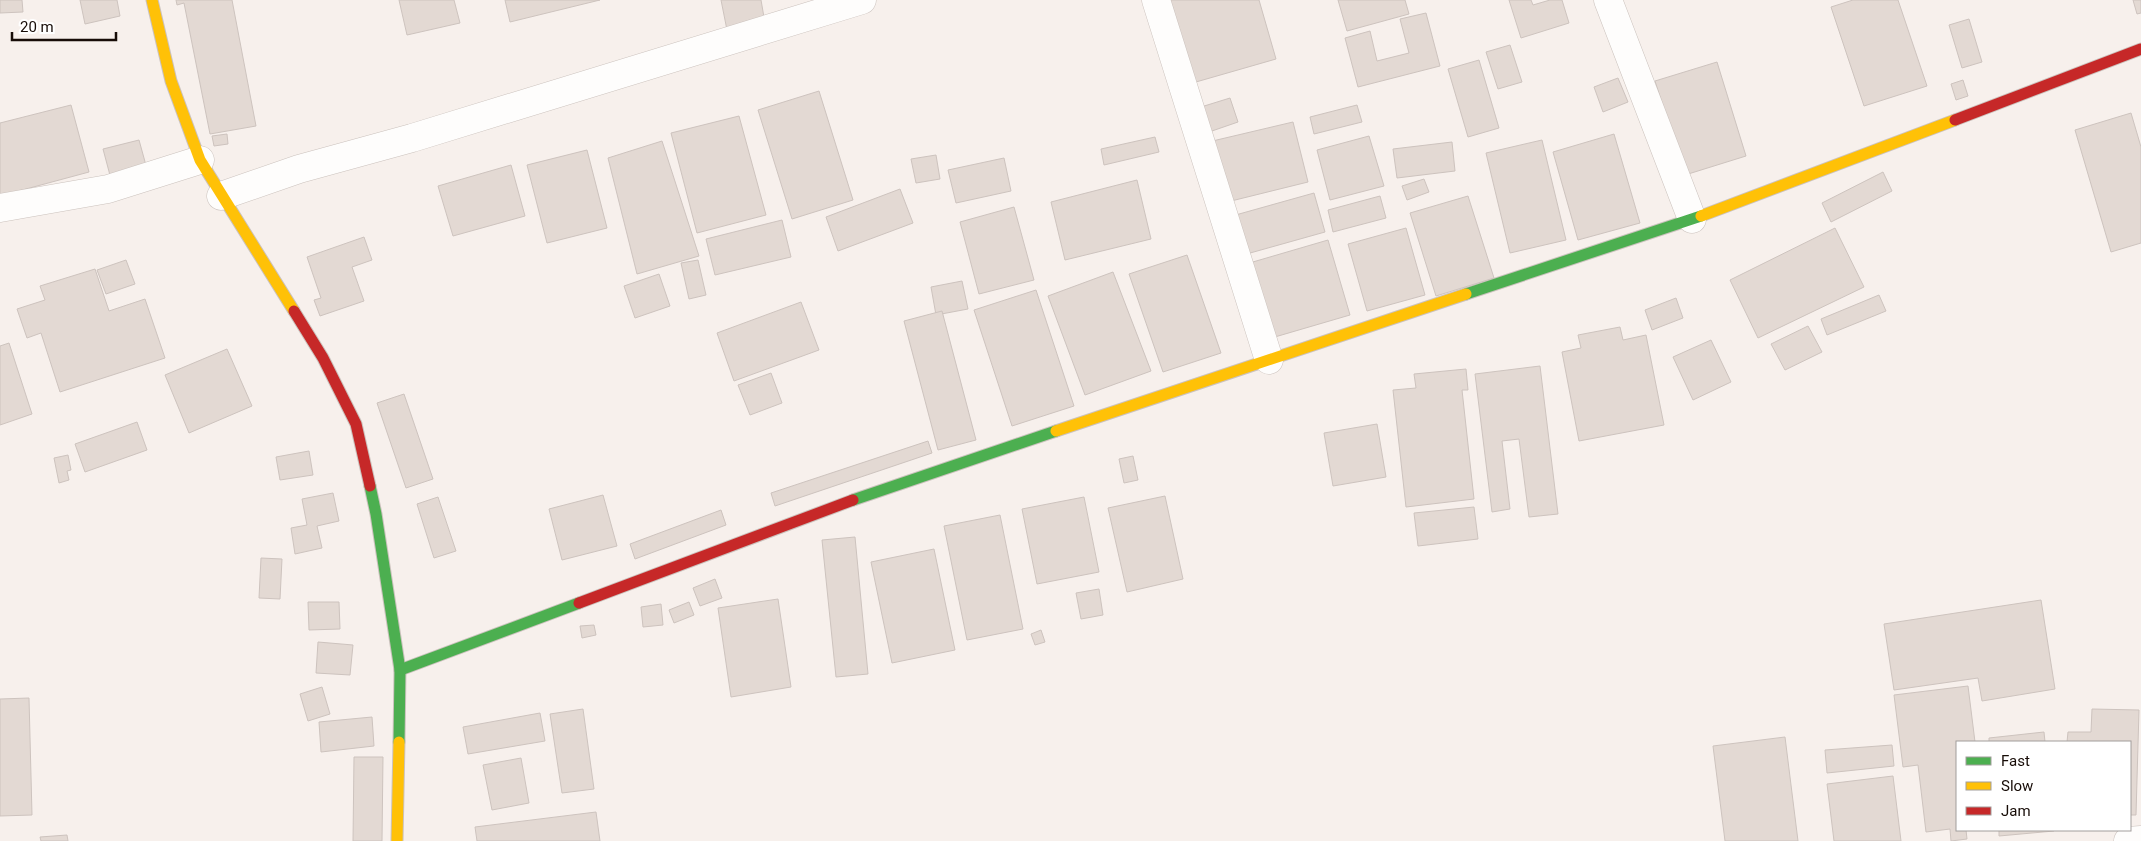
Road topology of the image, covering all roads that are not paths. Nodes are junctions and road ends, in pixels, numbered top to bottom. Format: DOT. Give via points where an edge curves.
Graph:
graph roads {
  1 [pos="152,0"];
  2 [pos="862,0"];
  3 [pos="1156,0"];
  4 [pos="1608,0"];
  5 [pos="2141,49"];
  6 [pos="200,160"];
  7 [pos="221,196"];
  8 [pos="0,208"];
  9 [pos="1692,219"];
  10 [pos="1269,360"];
  11 [pos="400,670"];
  12 [pos="2141,840"];
  13 [pos="397,841"];
  14 [pos="2128,841"];
  1 -- 6 [label="street" via="171,81"];
  2 -- 7 [label="street" via="412,138 298,169"];
  3 -- 10 [label="street"];
  4 -- 9 [label="street"];
  5 -- 9 [label="street"];
  6 -- 7 [label="street"];
  6 -- 8 [label="street" via="108,189"];
  7 -- 11 [label="street" via="323,358 356,424 376,514"];
  9 -- 10 [label="street"];
  10 -- 11 [label="street" via="871,493"];
  11 -- 13 [label="street"];
  12 -- 14 [label="street"];
}
